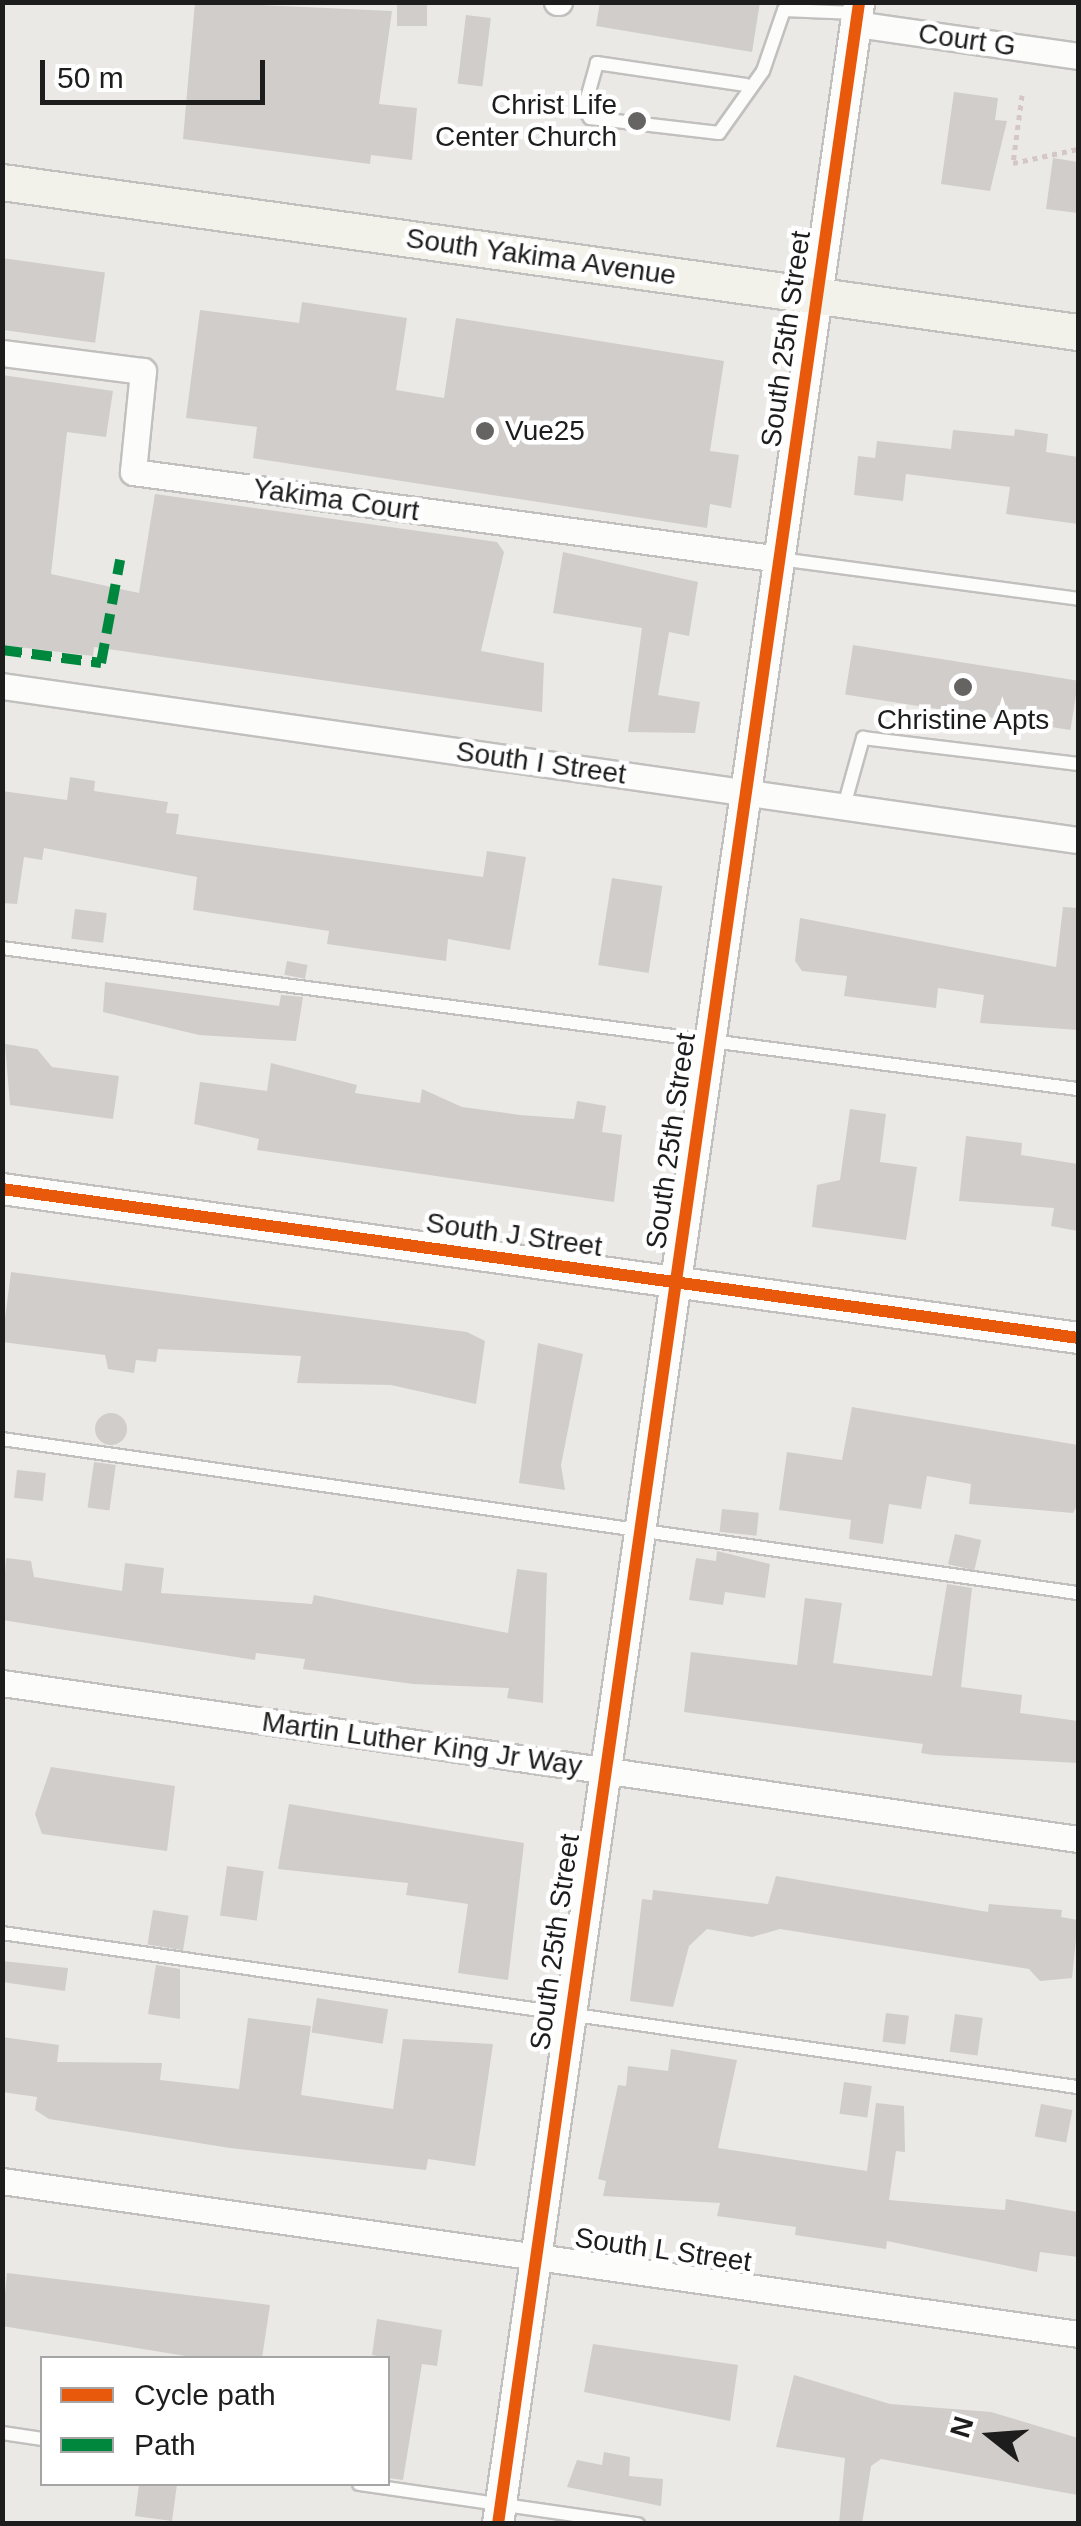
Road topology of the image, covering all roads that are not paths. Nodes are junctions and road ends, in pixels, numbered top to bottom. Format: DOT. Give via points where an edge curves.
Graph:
graph roads {
  1 [pos="857,13"];
  2 [pos="1078,56"];
  3 [pos="746,85"];
  4 [pos="2,182"];
  5 [pos="817,295"];
  6 [pos="1078,332"];
  7 [pos="2,352"];
  8 [pos="780,559"];
  9 [pos="1078,600"];
  10 [pos="2,686"];
  11 [pos="1078,764"];
  12 [pos="746,792"];
  13 [pos="844,806"];
  14 [pos="1078,840"];
  15 [pos="2,948"];
  16 [pos="710,1040"];
  17 [pos="1078,1088"];
  18 [pos="2,1190"];
  19 [pos="676,1282"];
  20 [pos="1078,1338"];
  21 [pos="2,1439"];
  22 [pos="640,1531"];
  23 [pos="1078,1593"];
  24 [pos="2,1683"];
  25 [pos="605,1770"];
  26 [pos="1078,1838"];
  27 [pos="2,1934"];
  28 [pos="570,2015"];
  29 [pos="1078,2088"];
  30 [pos="2,2180"];
  31 [pos="535,2258"];
  32 [pos="1078,2334"];
  33 [pos="2,2433"];
  34 [pos="40,2439"];
  35 [pos="368,2486"];
  36 [pos="499,2514"];
  37 [pos="638,2524"];
  1 -- 2 [label="street, Court G"];
  1 -- 3 [label="lane" via="784,10 763,70"];
  1 -- 5 [label="street, South 25th Street"];
  3 -- 3 [label="lane" via="597,64 584,109 590,118 719,134"];
  4 -- 5 [label="main road, South Yakima Avenue"];
  5 -- 6 [label="main road, South Yakima Avenue"];
  5 -- 8 [label="street, South 25th Street"];
  7 -- 8 [label="street, Yakima Court" via="143,371 133,472"];
  8 -- 9 [label="lane"];
  8 -- 12 [label="street, South 25th Street"];
  10 -- 12 [label="street, South I Street"];
  11 -- 13 [label="lane" via="863,738"];
  12 -- 13 [label="street, South I Street"];
  12 -- 16 [label="street, South 25th Street"];
  13 -- 14 [label="street, South I Street"];
  15 -- 16 [label="lane"];
  16 -- 17 [label="lane"];
  16 -- 19 [label="street, South 25th Street"];
  18 -- 19 [label="street, South J Street"];
  19 -- 20 [label="street, South J Street"];
  19 -- 22 [label="street, South 25th Street"];
  21 -- 22 [label="lane"];
  22 -- 23 [label="lane"];
  22 -- 25 [label="street, South 25th Street"];
  24 -- 25 [label="street, Martin Luther King Jr Way"];
  25 -- 26 [label="street, Martin Luther King Jr Way"];
  25 -- 28 [label="street, South 25th Street"];
  27 -- 28 [label="lane"];
  28 -- 29 [label="lane"];
  28 -- 31 [label="street, South 25th Street"];
  30 -- 31 [label="street, South L Street"];
  31 -- 32 [label="street, South L Street"];
  31 -- 36 [label="street, South 25th Street"];
  33 -- 34 [label="lane"];
  35 -- 36 [label="lane"];
  36 -- 37 [label="lane"];
}
